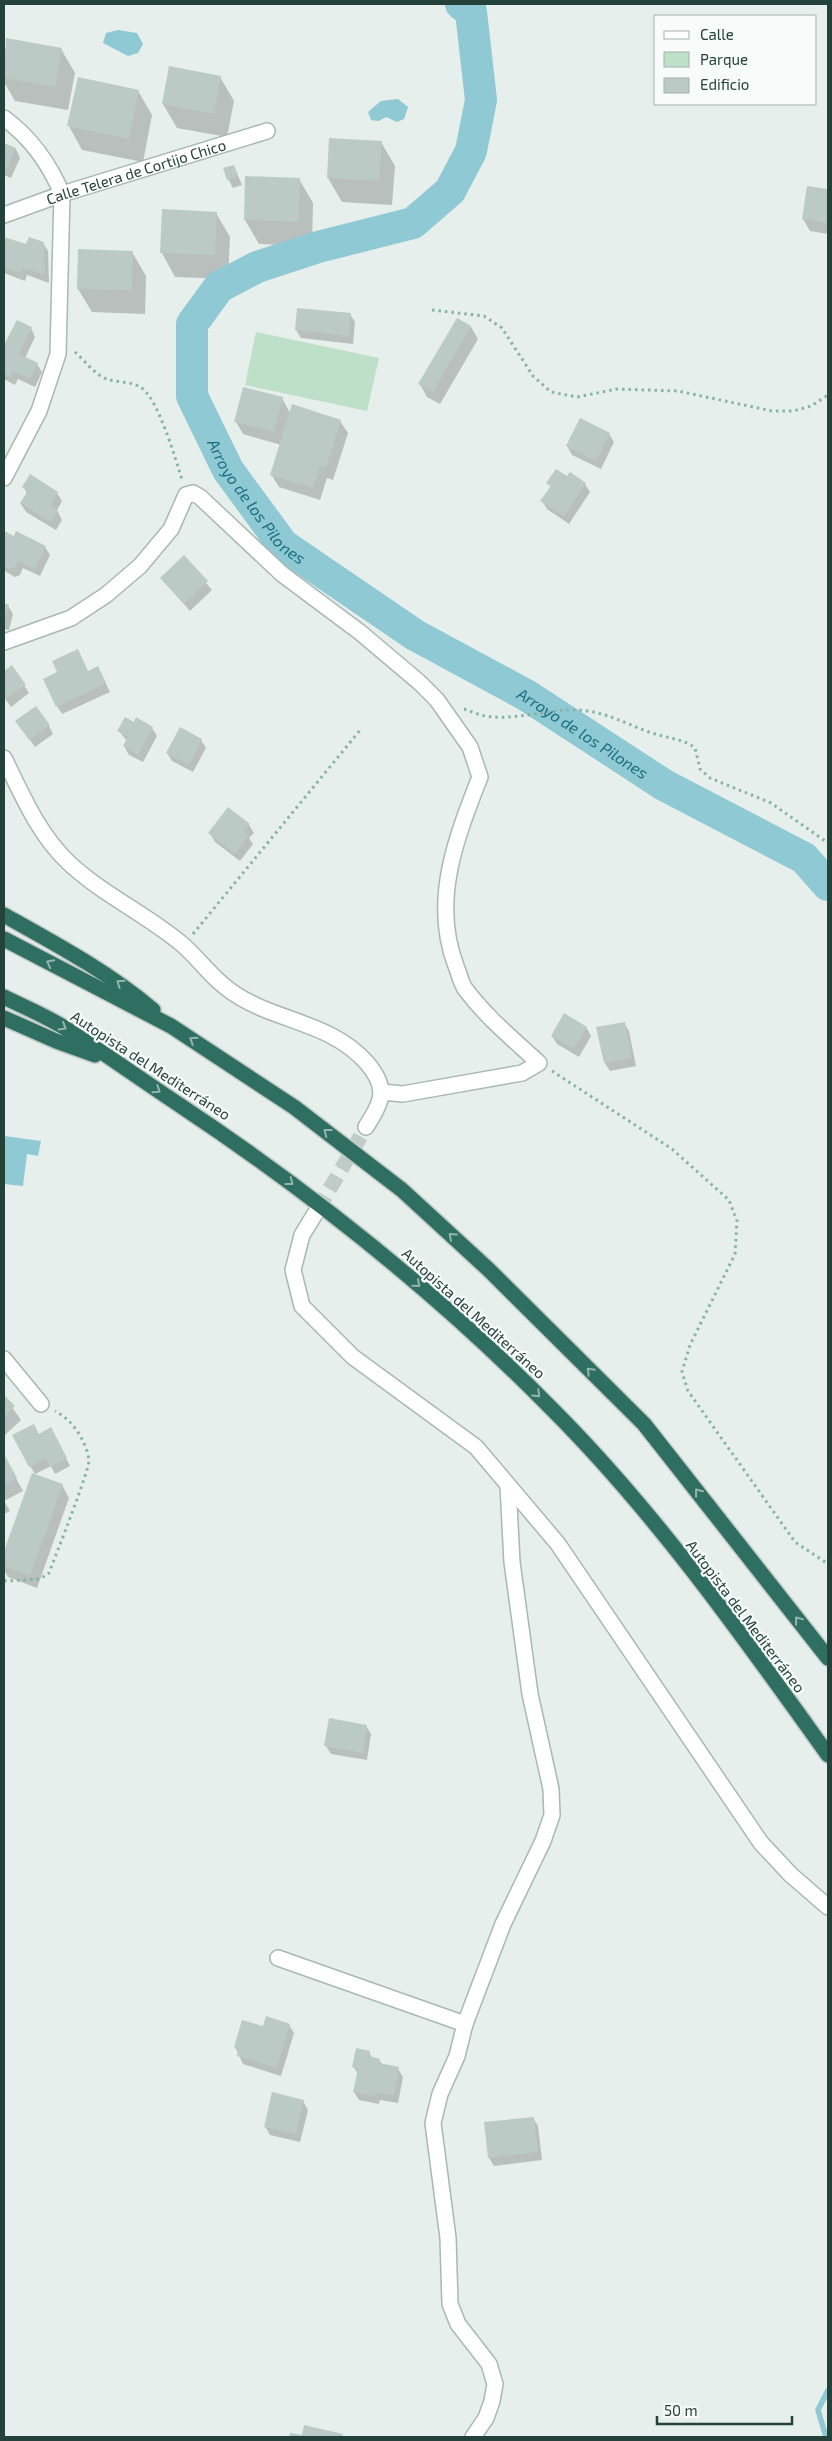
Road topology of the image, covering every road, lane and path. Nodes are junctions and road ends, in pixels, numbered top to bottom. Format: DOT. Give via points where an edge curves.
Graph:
graph roads {
  1 [pos="4,118"];
  2 [pos="267,131"];
  3 [pos="62,194"];
  4 [pos="4,215"];
  5 [pos="432,310"];
  6 [pos="59,337"];
  7 [pos="828,395"];
  8 [pos="4,478"];
  9 [pos="186,496"];
  10 [pos="4,642"];
  11 [pos="437,700"];
  12 [pos="361,729"];
  13 [pos="4,758"];
  14 [pos="828,843"];
  15 [pos="4,915"];
  16 [pos="4,939"];
  17 [pos="183,946"];
  18 [pos="4,997"];
  19 [pos="4,1018"];
  20 [pos="171,1026"];
  21 [pos="116,1063"];
  22 [pos="539,1063"];
  23 [pos="381,1092"];
  24 [pos="366,1127"];
  25 [pos="318,1209"];
  26 [pos="4,1359"];
  27 [pos="41,1404"];
  28 [pos="508,1486"];
  29 [pos="828,1564"];
  30 [pos="4,1581"];
  31 [pos="828,1658"];
  32 [pos="828,1755"];
  33 [pos="828,1907"];
  34 [pos="278,1958"];
  35 [pos="465,2024"];
  36 [pos="473,2437"];
  1 -- 3 [label="street" via="40,155 54,174"];
  2 -- 3 [label="street, Calle Telera de Cortijo Chico"];
  3 -- 4 [label="street, Calle Telera de Cortijo Chico"];
  3 -- 6 [label="street"];
  5 -- 7 [label="path" via="484,316 502,328 534,376 551,392 577,397 617,389 678,391 779,411 811,406"];
  6 -- 8 [label="street" via="58,354 40,411"];
  6 -- 9 [label="path" via="104,378 132,383 150,396 173,450"];
  9 -- 10 [label="street" via="171,529 140,566 106,595 71,618"];
  9 -- 11 [label="street" via="193,493 200,497 282,574 360,633"];
  11 -- 14 [label="path" via="485,716 578,710 611,715 650,732 688,742 696,748 700,769 710,778 771,803"];
  11 -- 22 [label="street" via="470,747 480,777 449,867 444,916 450,951 464,988 495,1023"];
  12 -- 17 [label="path"];
  13 -- 17 [label="street" via="33,816 69,864"];
  20 -- 15 [label="highway, one-way" via="117,981"];
  20 -- 16 [label="highway, one-way"];
  17 -- 23 [label="street" via="211,976 235,994 307,1023 341,1041 366,1062 381,1081"];
  18 -- 21 [label="highway, Autopista del Mediterráneo, one-way" via="63,1026"];
  19 -- 21 [label="highway"];
  31 -- 20 [label="highway, one-way" via="644,1424 488,1269 402,1190 294,1107"];
  21 -- 32 [label="highway, Autopista del Mediterráneo, one-way" via="239,1144 351,1228 455,1316 553,1410 645,1512 758,1656"];
  22 -- 23 [label="street" via="522,1073 403,1094"];
  22 -- 29 [label="path" via="672,1149 729,1200 737,1222 734,1254 690,1346 682,1372 688,1391 795,1542"];
  23 -- 24 [label="street" via="381,1101"];
  25 -- 28 [label="street" via="302,1235 293,1270 302,1306 353,1357 476,1447"];
  26 -- 27 [label="street"];
  27 -- 30 [label="path" via="65,1416 80,1436 89,1462 49,1573 40,1579"];
  28 -- 33 [label="street" via="558,1544 761,1843"];
  28 -- 35 [label="street" via="512,1562 530,1694 551,1789 552,1815 503,1924"];
  34 -- 35 [label="street"];
  35 -- 36 [label="street" via="433,2123 448,2238 450,2304 458,2324 489,2364 494,2384 486,2418"];
}
